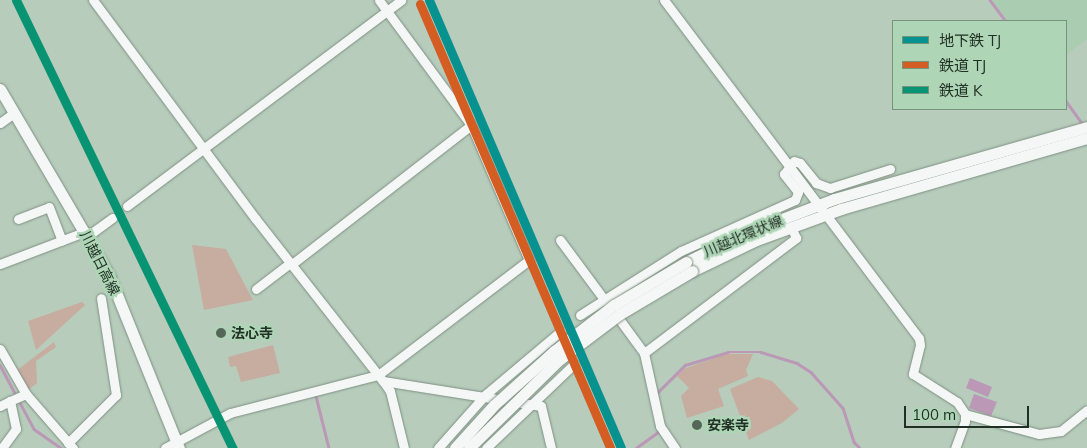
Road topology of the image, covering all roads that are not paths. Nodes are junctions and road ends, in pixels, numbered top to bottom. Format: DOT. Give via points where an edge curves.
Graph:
graph roads {
  1 [pos="93,0"];
  2 [pos="379,0"];
  3 [pos="401,0"];
  4 [pos="664,0"];
  5 [pos="387,11"];
  6 [pos="0,90"];
  7 [pos="14,113"];
  8 [pos="0,124"];
  9 [pos="471,125"];
  10 [pos="1087,127"];
  11 [pos="1087,138"];
  12 [pos="204,148"];
  13 [pos="788,165"];
  14 [pos="890,169"];
  15 [pos="127,206"];
  16 [pos="823,209"];
  17 [pos="112,218"];
  18 [pos="18,219"];
  19 [pos="791,227"];
  20 [pos="86,233"];
  21 [pos="560,240"];
  22 [pos="62,241"];
  23 [pos="0,264"];
  24 [pos="291,264"];
  25 [pos="689,266"];
  26 [pos="256,289"];
  27 [pos="101,298"];
  28 [pos="604,298"];
  29 [pos="580,315"];
  30 [pos="562,330"];
  31 [pos="0,349"];
  32 [pos="644,353"];
  33 [pos="574,364"];
  34 [pos="380,378"];
  35 [pos="485,395"];
  36 [pos="0,396"];
  37 [pos="17,398"];
  38 [pos="530,404"];
  39 [pos="0,406"];
  40 [pos="1087,410"];
  41 [pos="965,414"];
  42 [pos="70,445"];
  43 [pos="178,445"];
  44 [pos="2,448"];
  45 [pos="165,448"];
  46 [pos="404,448"];
  47 [pos="438,448"];
  48 [pos="455,448"];
  49 [pos="469,448"];
  50 [pos="486,448"];
  51 [pos="551,448"];
  52 [pos="675,448"];
  53 [pos="955,448"];
  1 -- 12 [label="street"];
  2 -- 5 [label="street"];
  3 -- 5 [label="street"];
  4 -- 13 [label="street"];
  5 -- 9 [label="street"];
  5 -- 12 [label="street"];
  6 -- 7 [label="main road, 川越日高線"];
  7 -- 8 [label="street"];
  7 -- 20 [label="main road, 川越日高線"];
  9 -- 24 [label="street"];
  9 -- 34 [label="street" via="529,260"];
  10 -- 16 [label="main road, 川越北環状線"];
  11 -- 16 [label="main road, 川越北環状線"];
  12 -- 15 [label="street"];
  12 -- 24 [label="street"];
  13 -- 14 [label="street" via="794,161 800,164 816,183 830,188"];
  13 -- 16 [label="street"];
  13 -- 28 [label="street" via="784,174 798,192 795,200 681,251"];
  16 -- 19 [label="main road, 川越北環状線"];
  16 -- 25 [label="main road, 川越北環状線" via="748,232"];
  16 -- 41 [label="street" via="919,338 913,374 957,402"];
  17 -- 20 [label="street"];
  18 -- 22 [label="street" via="49,207"];
  19 -- 25 [label="main road, 川越北環状線"];
  19 -- 32 [label="street" via="796,238"];
  20 -- 22 [label="street"];
  20 -- 43 [label="main road, 川越日高線" via="109,275"];
  21 -- 28 [label="street"];
  22 -- 23 [label="street"];
  24 -- 26 [label="street"];
  24 -- 34 [label="street"];
  25 -- 48 [label="main road, 川越北環状線, bridge" via="614,305 560,346 494,405"];
  25 -- 49 [label="main road, 川越北環状線, bridge" via="560,359"];
  27 -- 42 [label="street" via="116,395"];
  28 -- 29 [label="street"];
  28 -- 32 [label="street"];
  30 -- 35 [label="street"];
  31 -- 37 [label="street"];
  32 -- 52 [label="street" via="660,426"];
  33 -- 38 [label="street"];
  34 -- 35 [label="street"];
  34 -- 43 [label="street" via="230,413"];
  34 -- 46 [label="street" via="390,391"];
  35 -- 38 [label="street"];
  35 -- 47 [label="street"];
  36 -- 37 [label="street"];
  37 -- 39 [label="street"];
  37 -- 42 [label="street"];
  37 -- 44 [label="street" via="16,429"];
  38 -- 50 [label="street"];
  38 -- 51 [label="street" via="541,406"];
  40 -- 41 [label="street" via="1061,430 1039,434"];
  41 -- 53 [label="street" via="966,421"];
  43 -- 45 [label="street"];
}
